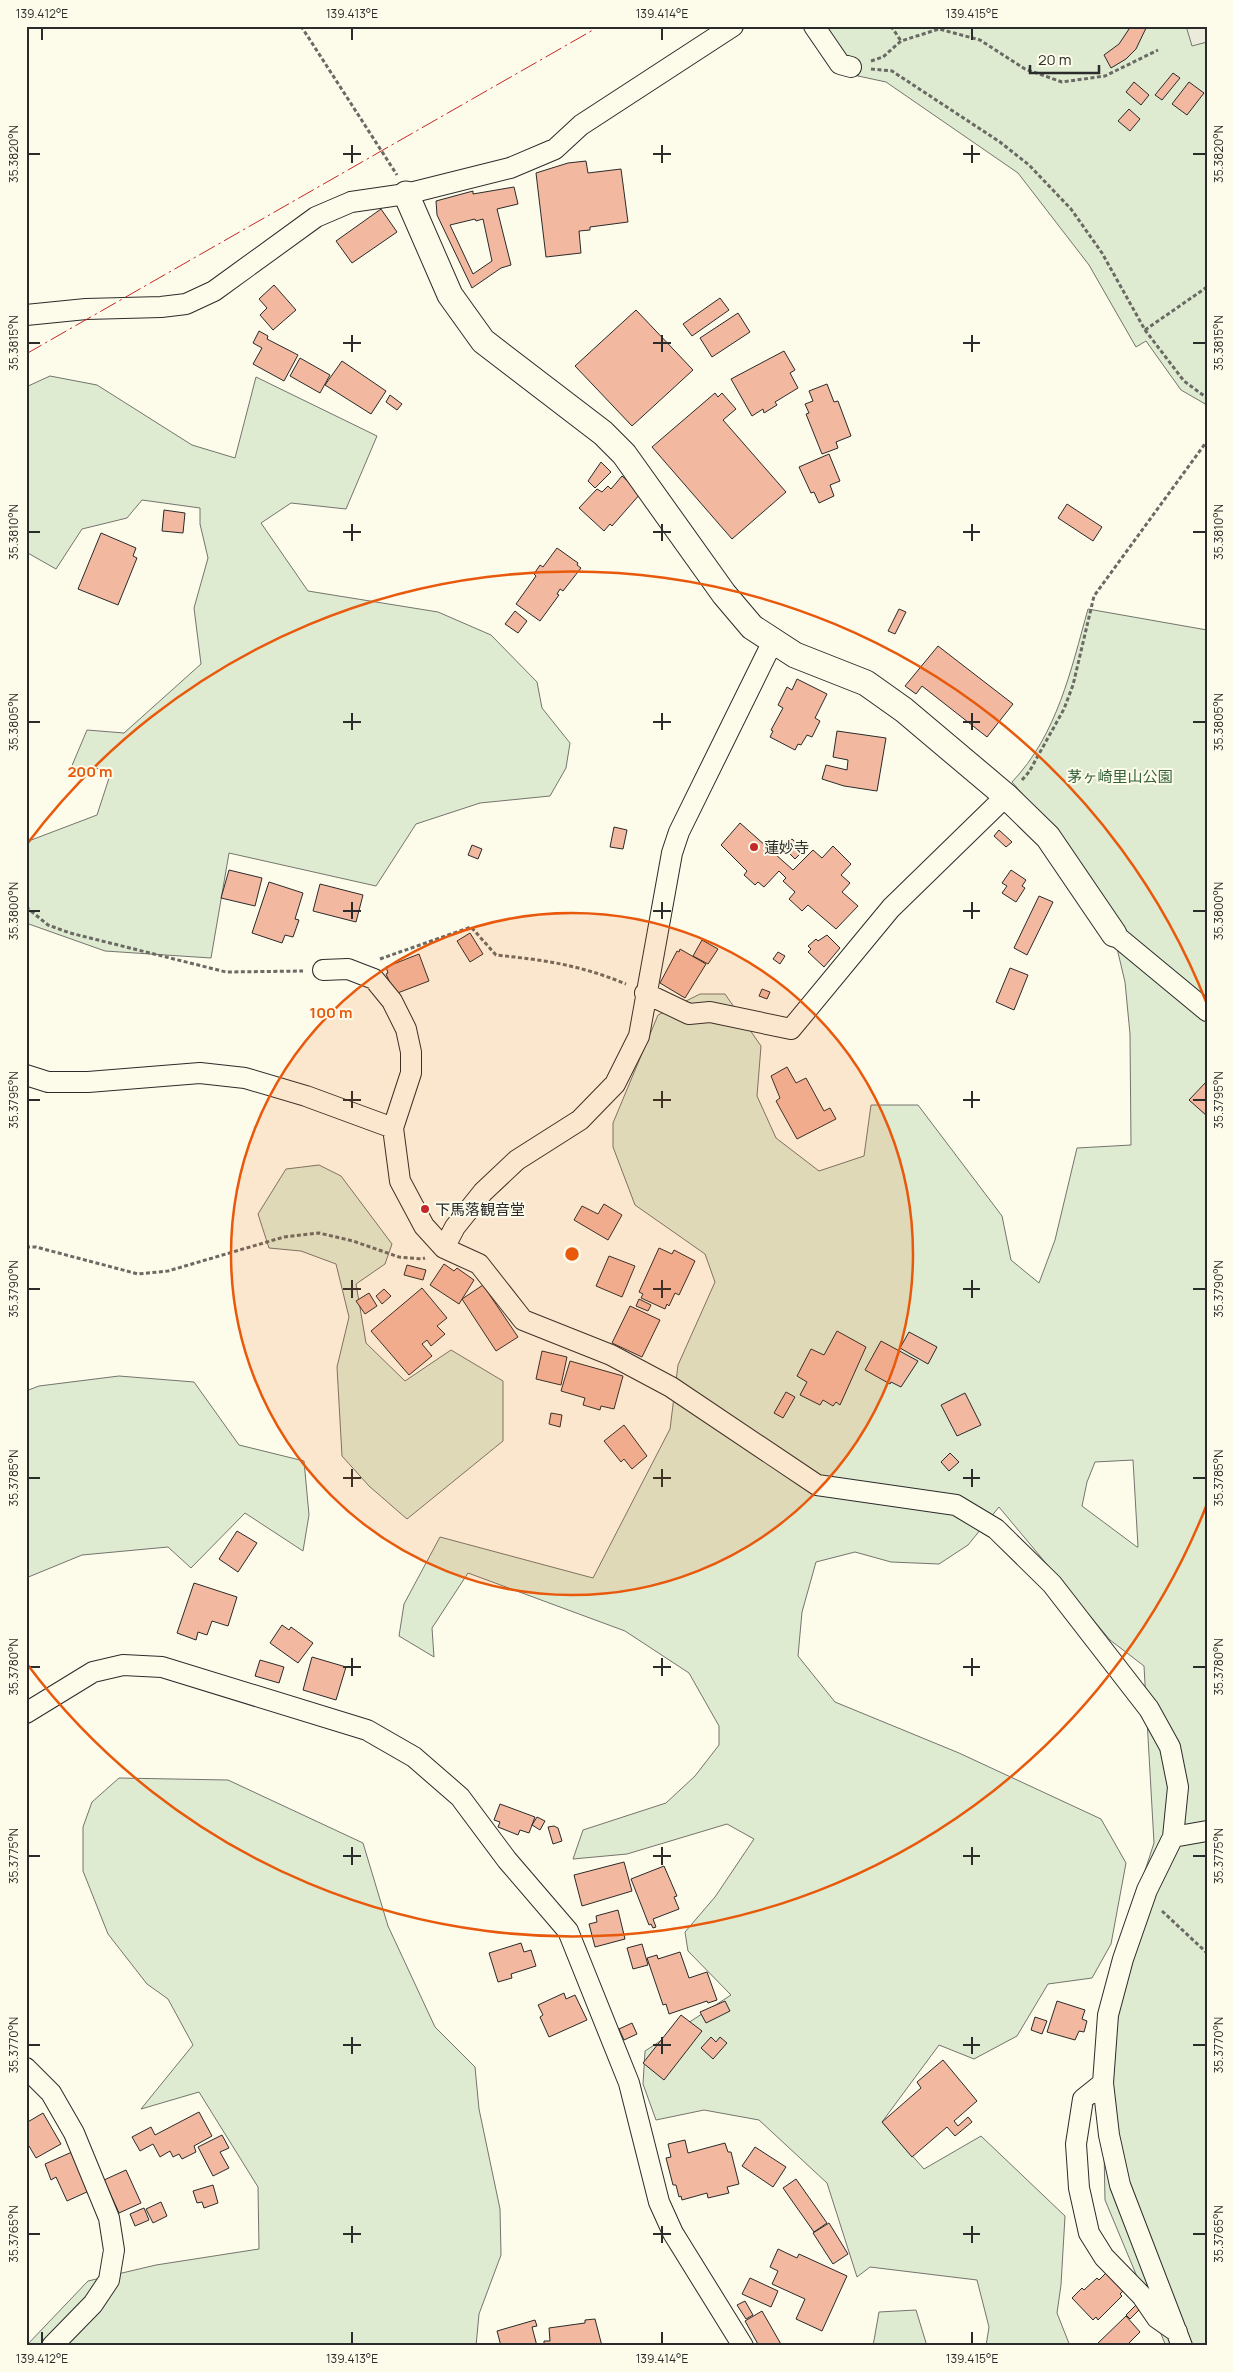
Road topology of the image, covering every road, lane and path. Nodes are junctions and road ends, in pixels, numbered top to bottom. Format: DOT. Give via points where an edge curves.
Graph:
graph roads {
  1 [pos="301,26"];
  2 [pos="733,26"];
  3 [pos="814,26"];
  4 [pos="891,26"];
  5 [pos="901,41"];
  6 [pos="1158,50"];
  7 [pos="851,67"];
  8 [pos="406,194"];
  9 [pos="1207,287"];
  10 [pos="26,315"];
  11 [pos="1145,330"];
  12 [pos="1207,398"];
  13 [pos="1207,441"];
  14 [pos="773,641"];
  15 [pos="1006,796"];
  16 [pos="26,907"];
  17 [pos="1114,934"];
  18 [pos="348,969"];
  19 [pos="323,970"];
  20 [pos="646,993"];
  21 [pos="1207,1011"];
  22 [pos="26,1075"];
  23 [pos="393,1128"];
  24 [pos="26,1247"];
  25 [pos="444,1248"];
  26 [pos="26,1713"];
  27 [pos="1207,1831"];
  28 [pos="1173,1836"];
  29 [pos="1147,1890"];
  30 [pos="1207,1953"];
  31 [pos="26,2068"];
  32 [pos="1103,2083"];
  33 [pos="1180,2339"];
  34 [pos="52,2346"];
  35 [pos="743,2346"];
  1 -- 8 [label="path" via="394,167"];
  2 -- 8 [label="street" via="581,125 555,148 510,168"];
  3 -- 7 [label="street" via="840,64"];
  4 -- 5 [label="path"];
  5 -- 6 [label="path" via="939,29 980,40 1025,70 1062,82 1105,76"];
  5 -- 7 [label="path" via="883,57"];
  7 -- 11 [label="path" via="892,71 1000,142 1029,165 1071,209 1102,253"];
  8 -- 10 [label="street" via="352,202 316,217 214,291 186,304"];
  8 -- 14 [label="street" via="450,295 483,341 603,433 624,454 724,594 752,627"];
  9 -- 11 [label="path"];
  11 -- 12 [label="path" via="1184,382"];
  13 -- 15 [label="path" via="1094,596 1073,685 1064,709 1029,772"];
  14 -- 15 [label="street" via="795,655 866,683 904,710"];
  14 -- 20 [label="street" via="679,832 672,853"];
  15 -- 17 [label="street" via="1048,836"];
  15 -- 20 [label="street" via="891,908 791,1029 710,1012 689,1014"];
  16 -- 19 [label="path" via="48,925 70,933 226,972"];
  17 -- 21 [label="street"];
  18 -- 19 [label="street"];
  18 -- 20 [label="path" via="471,927 496,955 548,960 595,971"];
  18 -- 23 [label="street" via="374,980 392,1001 406,1029 411,1072"];
  20 -- 25 [label="street" via="639,1036 615,1084 580,1120 517,1160 483,1192 455,1227"];
  22 -- 23 [label="street" via="48,1082 200,1073 245,1078"];
  23 -- 25 [label="street" via="400,1181 424,1226"];
  24 -- 25 [label="path" via="36,1246 138,1274 168,1272 284,1237 319,1233 353,1241 399,1258 422,1259"];
  25 -- 28 [label="street" via="479,1264 523,1320 611,1355 671,1387 817,1485 956,1505 996,1529 1052,1584 1149,1709 1170,1746 1178,1787"];
  26 -- 35 [label="street" via="94,1672 123,1665 162,1667 367,1730 414,1758 460,1797 507,1860 568,1931 629,2083 659,2202 673,2233"];
  27 -- 28 [label="street"];
  28 -- 29 [label="street"];
  29 -- 30 [label="path" via="1166,1916"];
  29 -- 32 [label="street" via="1123,1959 1108,2016"];
  31 -- 34 [label="street" via="51,2093 74,2133 109,2218 114,2250 109,2280 94,2304"];
  32 -- 33 [label="street" via="1109,2135 1120,2184"];
  32 -- 33 [label="street" via="1083,2099 1076,2144 1079,2188 1089,2232 1104,2257 1142,2296 1157,2318"];
}
